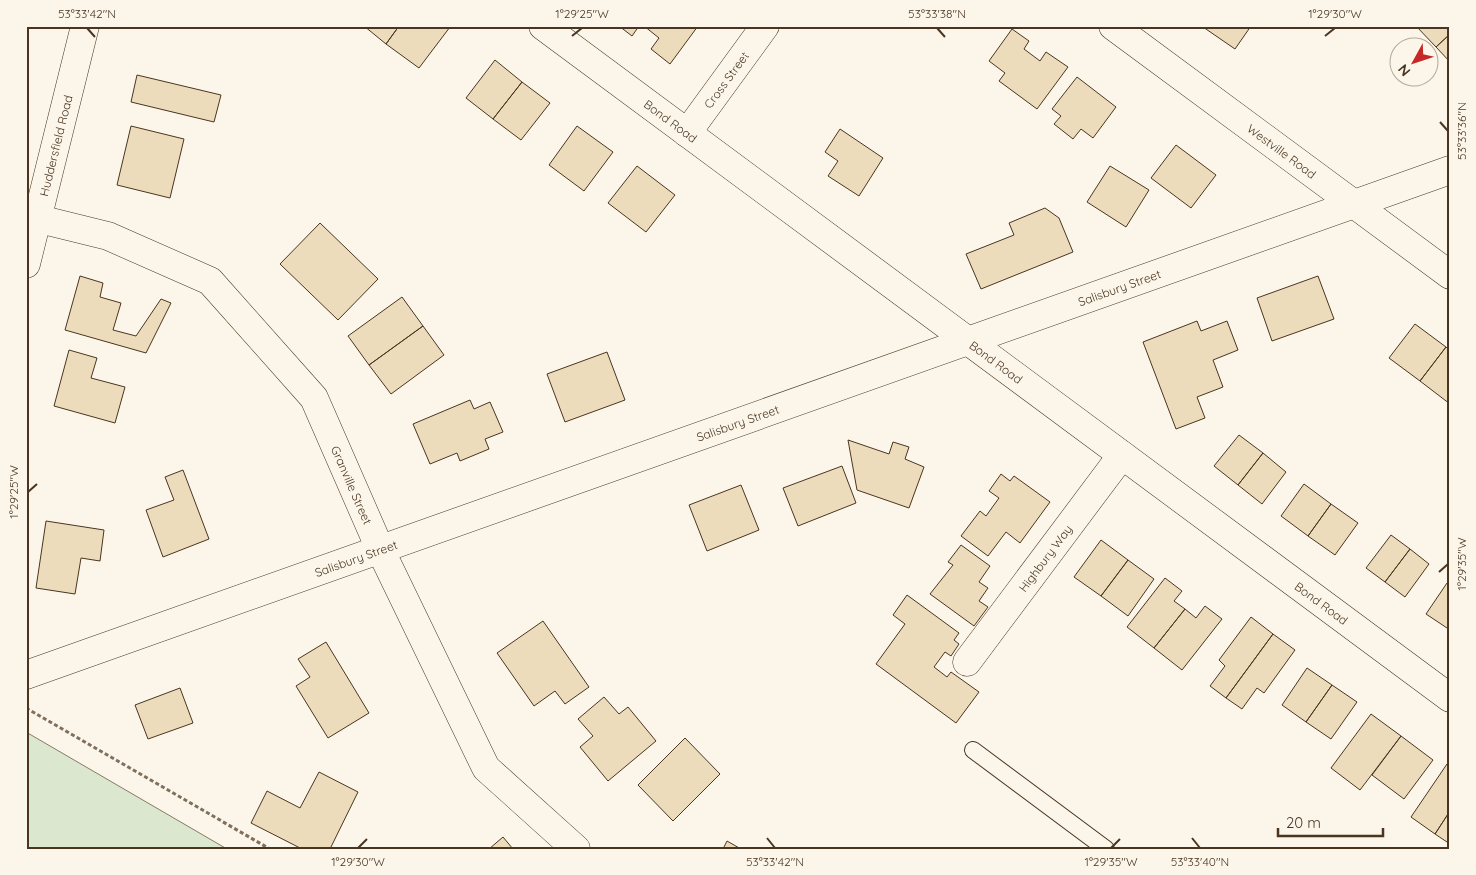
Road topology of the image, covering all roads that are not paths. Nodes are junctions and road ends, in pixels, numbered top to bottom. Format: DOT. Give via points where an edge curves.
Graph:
graph roads {
  1 [pos="85,26"];
  2 [pos="543,26"];
  3 [pos="765,26"];
  4 [pos="1113,26"];
  5 [pos="687,133"];
  6 [pos="1450,170"];
  7 [pos="1354,204"];
  8 [pos="38,219"];
  9 [pos="26,264"];
  10 [pos="1450,276"];
  11 [pos="968,341"];
  12 [pos="1122,455"];
  13 [pos="380,549"];
  14 [pos="967,662"];
  15 [pos="26,675"];
  16 [pos="1450,698"];
  17 [pos="973,750"];
  18 [pos="576,849"];
  19 [pos="1106,849"];
  1 -- 8 [label="main road, Huddersfield Road"];
  2 -- 5 [label="main road, Bond Road"];
  3 -- 5 [label="main road, Cross Street"];
  4 -- 7 [label="main road, Westville Road"];
  5 -- 11 [label="main road, Bond Road"];
  6 -- 7 [label="main road, Salisbury Street"];
  7 -- 10 [label="main road, Westville Road"];
  7 -- 11 [label="main road, Salisbury Street"];
  8 -- 9 [label="main road, Huddersfield Road"];
  8 -- 13 [label="main road, Granville Street" via="108,236 210,281 314,398"];
  11 -- 12 [label="main road, Bond Road"];
  11 -- 13 [label="main road, Salisbury Street"];
  12 -- 14 [label="main road, Highbury Way"];
  12 -- 16 [label="main road, Bond Road"];
  13 -- 15 [label="main road, Salisbury Street"];
  13 -- 18 [label="main road, Granville Street" via="486,768"];
  17 -- 19 [label="lane"];
}
